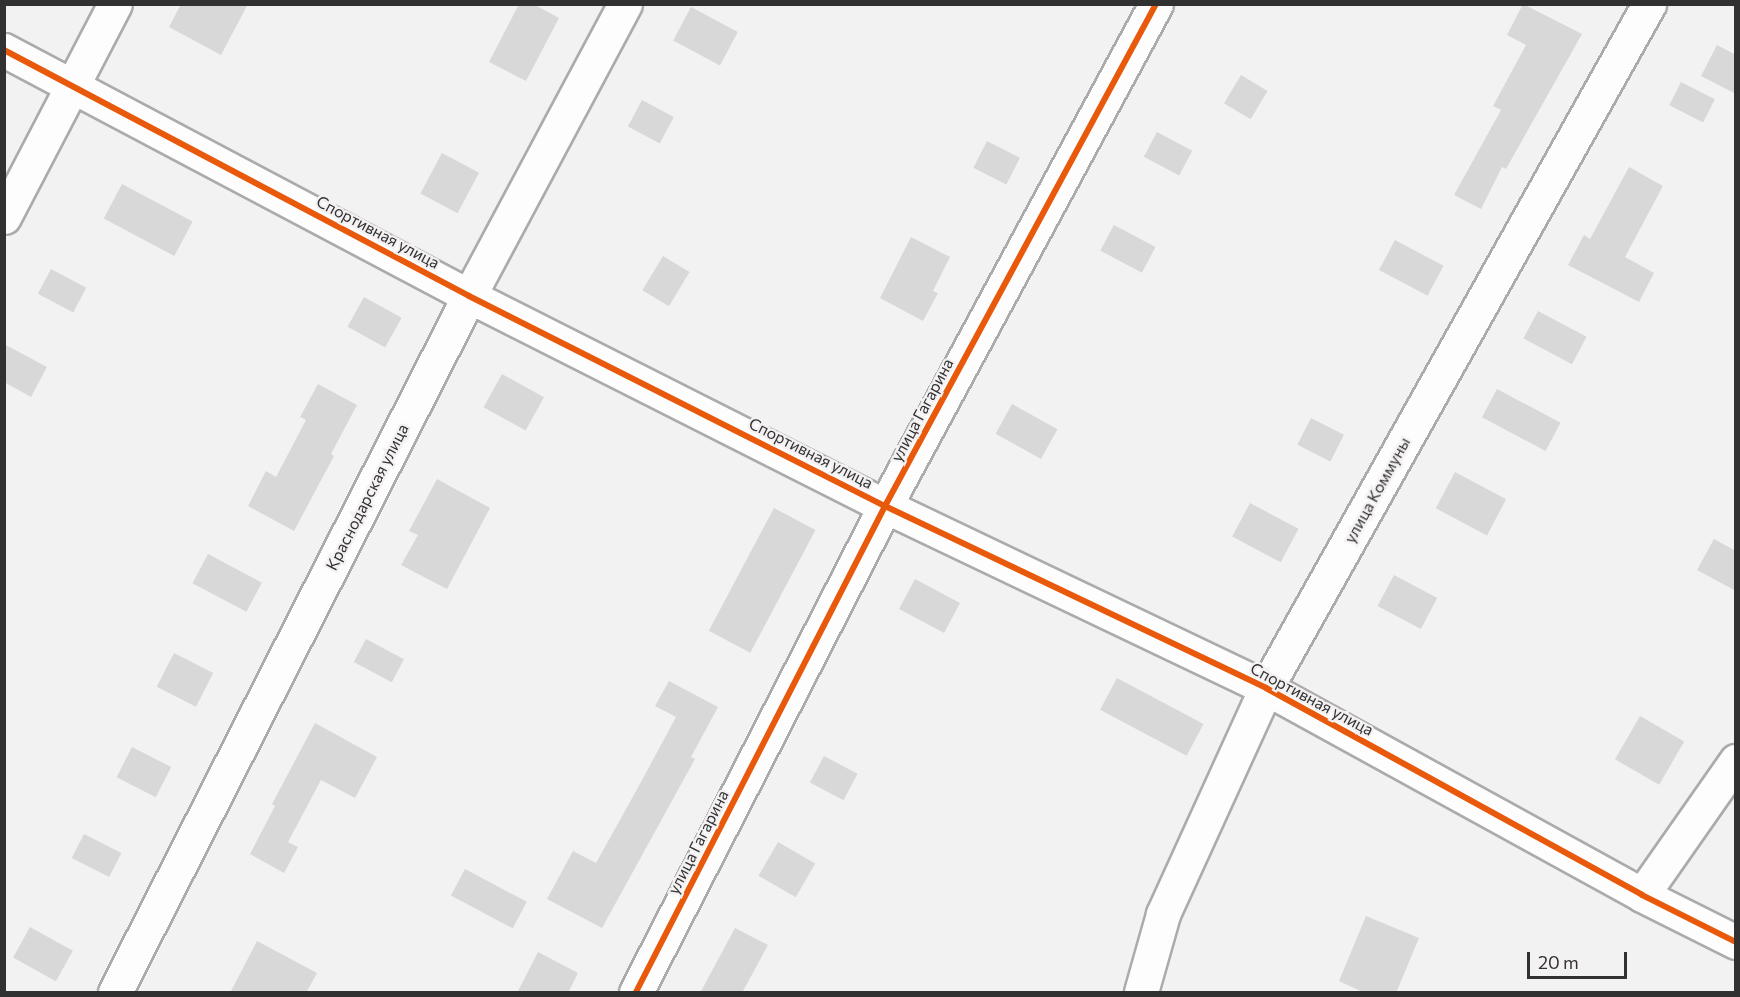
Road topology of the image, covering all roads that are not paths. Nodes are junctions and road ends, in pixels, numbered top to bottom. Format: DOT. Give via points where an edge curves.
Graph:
graph roads {
  1 [pos="115,4"];
  2 [pos="625,4"];
  3 [pos="1156,4"];
  4 [pos="1649,4"];
  5 [pos="4,50"];
  6 [pos="73,85"];
  7 [pos="4,217"];
  8 [pos="469,296"];
  9 [pos="885,506"];
  10 [pos="1266,688"];
  11 [pos="1736,761"];
  12 [pos="1642,895"];
  13 [pos="1736,942"];
  14 [pos="115,993"];
  15 [pos="636,993"];
  16 [pos="1142,993"];
  1 -- 6 [label="street"];
  2 -- 8 [label="street, Краснодарская улица"];
  3 -- 9 [label="street, улица Гагарина"];
  4 -- 10 [label="street, улица Коммуны"];
  5 -- 6 [label="street, Спортивная улица"];
  6 -- 7 [label="street"];
  6 -- 8 [label="street, Спортивная улица"];
  8 -- 9 [label="street, Спортивная улица"];
  8 -- 14 [label="street, Краснодарская улица"];
  9 -- 10 [label="street, Спортивная улица"];
  9 -- 15 [label="street, улица Гагарина"];
  10 -- 12 [label="street, Спортивная улица"];
  10 -- 16 [label="street, улица Коммуны" via="1163,914"];
  11 -- 12 [label="street"];
  12 -- 13 [label="street, Спортивная улица"];
}
